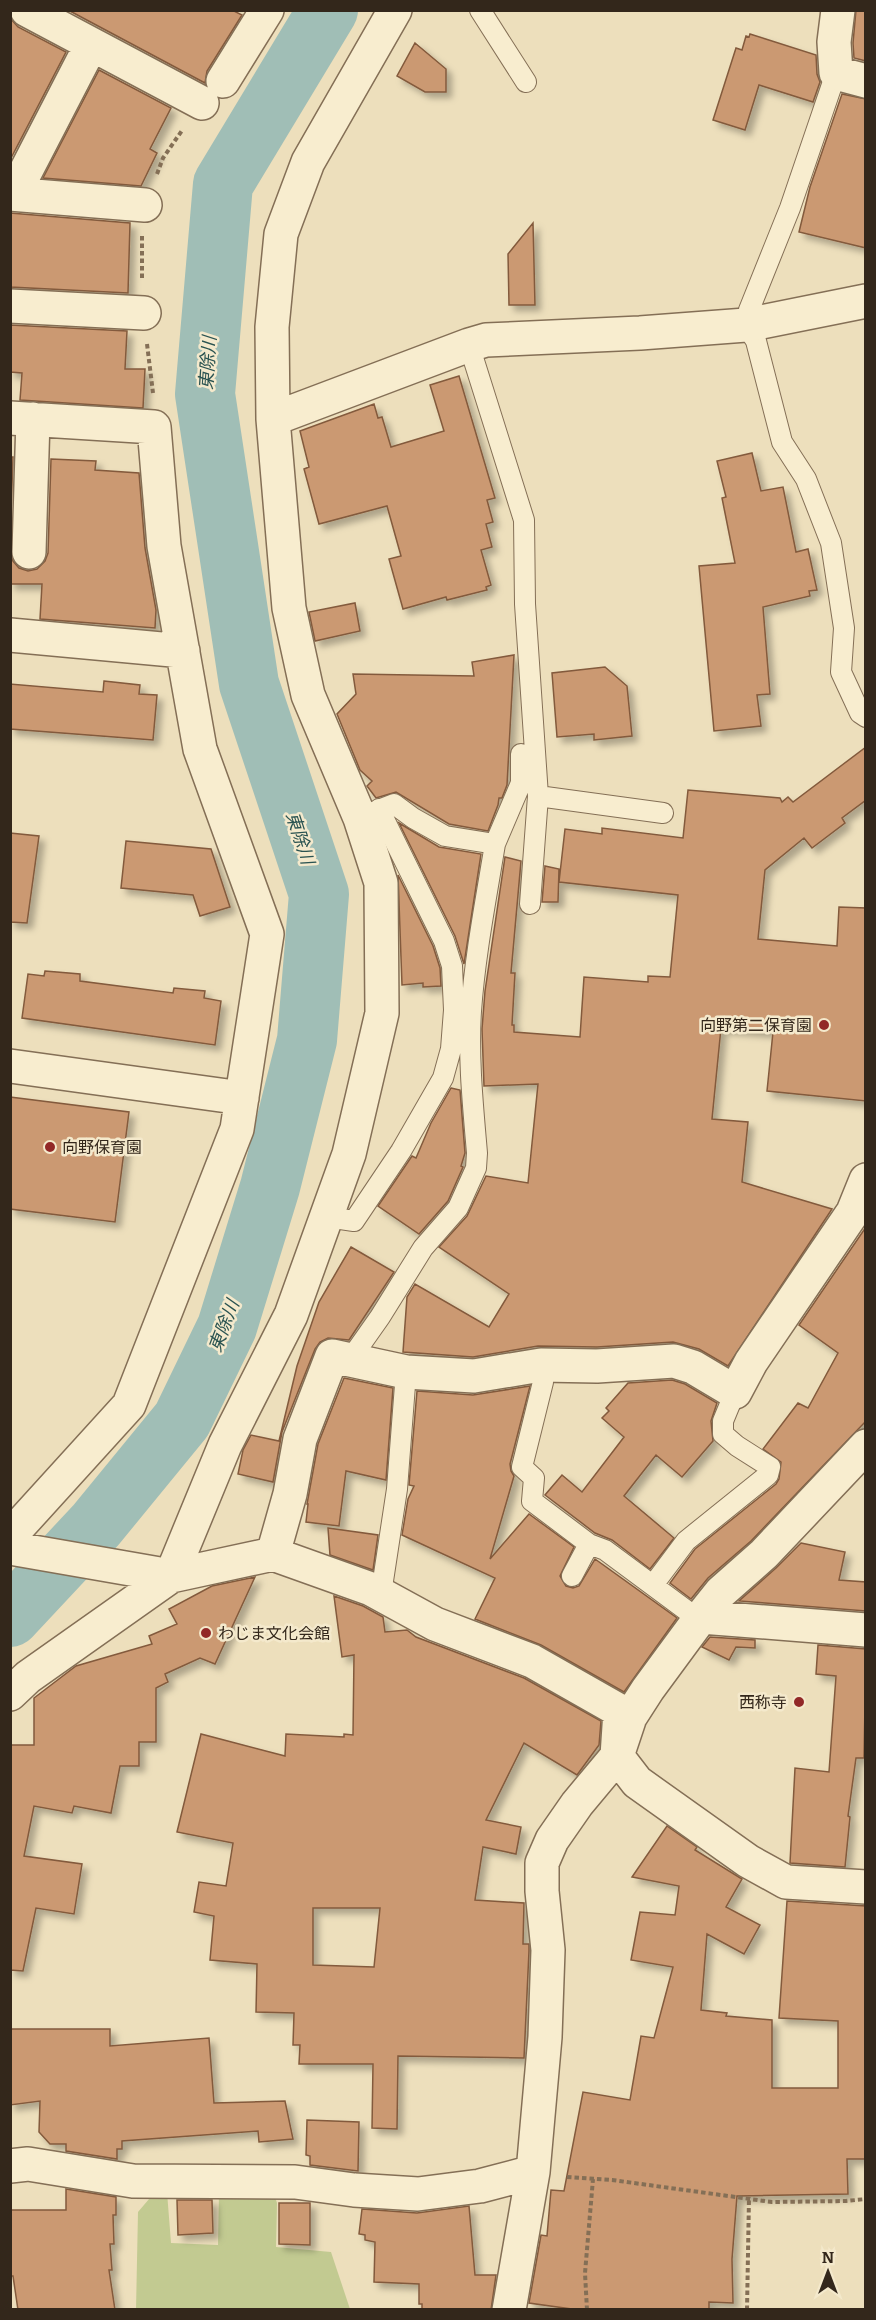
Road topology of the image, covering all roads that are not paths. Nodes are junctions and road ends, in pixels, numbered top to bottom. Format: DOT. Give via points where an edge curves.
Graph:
graph roads {
  1 [pos="27,10"];
  2 [pos="267,10"];
  3 [pos="395,10"];
  4 [pos="480,10"];
  5 [pos="838,10"];
  6 [pos="91,45"];
  7 [pos="851,77"];
  8 [pos="526,82"];
  9 [pos="12,194"];
  10 [pos="145,205"];
  11 [pos="866,301"];
  12 [pos="10,306"];
  13 [pos="144,313"];
  14 [pos="746,325"];
  15 [pos="469,345"];
  16 [pos="22,419"];
  17 [pos="273,419"];
  18 [pos="28,552"];
  19 [pos="10,635"];
  20 [pos="183,651"];
  21 [pos="866,717"];
  22 [pos="521,754"];
  23 [pos="538,796"];
  24 [pos="370,813"];
  25 [pos="663,813"];
  26 [pos="495,844"];
  27 [pos="530,904"];
  28 [pos="10,1066"];
  29 [pos="242,1098"];
  30 [pos="866,1180"];
  31 [pos="327,1216"];
  32 [pos="349,1361"];
  33 [pos="541,1365"];
  34 [pos="406,1372"];
  35 [pos="735,1392"];
  36 [pos="866,1446"];
  37 [pos="10,1536"];
  38 [pos="590,1544"];
  39 [pos="10,1548"];
  40 [pos="273,1554"];
  41 [pos="171,1576"];
  42 [pos="572,1576"];
  43 [pos="652,1585"];
  44 [pos="381,1594"];
  45 [pos="701,1617"];
  46 [pos="866,1630"];
  47 [pos="10,1694"];
  48 [pos="617,1756"];
  49 [pos="866,1887"];
  50 [pos="10,2166"];
  51 [pos="533,2172"];
  52 [pos="510,2310"];
  1 -- 6 [label="street"];
  2 -- 6 [label="street" via="212,92"];
  3 -- 17 [label="street" via="308,162 281,234 272,327"];
  4 -- 8 [label="lane"];
  5 -- 7 [label="street" via="834,42"];
  6 -- 9 [label="street"];
  7 -- 14 [label="lane" via="790,208 748,310"];
  9 -- 10 [label="street"];
  11 -- 14 [label="street"];
  12 -- 13 [label="street"];
  14 -- 15 [label="street" via="486,340"];
  14 -- 21 [label="lane" via="756,341 782,442 806,479 831,543 844,628 841,672 860,713"];
  15 -- 17 [label="street"];
  15 -- 23 [label="lane" via="524,520 525,604"];
  16 -- 18 [label="street"];
  16 -- 20 [label="street" via="154,427 164,546"];
  17 -- 24 [label="street" via="289,608 308,695"];
  19 -- 20 [label="street"];
  20 -- 29 [label="street" via="200,749 267,934"];
  22 -- 26 [label="lane" via="521,783"];
  23 -- 25 [label="lane"];
  23 -- 27 [label="lane"];
  24 -- 26 [label="lane" via="394,804 445,836"];
  24 -- 31 [label="street" via="381,883 382,1013 350,1154"];
  24 -- 31 [label="lane" via="444,941 452,966 451,1049 443,1078 423,1115 354,1221"];
  26 -- 32 [label="lane" via="471,1013 476,1168 458,1208 423,1248"];
  28 -- 29 [label="street"];
  29 -- 37 [label="street" via="237,1129 129,1405"];
  30 -- 35 [label="street" via="853,1212 751,1362"];
  31 -- 41 [label="street" via="291,1316 225,1445"];
  32 -- 34 [label="street"];
  32 -- 40 [label="street" via="332,1356 315,1396 300,1439"];
  33 -- 34 [label="street" via="474,1376"];
  33 -- 35 [label="street" via="674,1361 693,1367"];
  33 -- 38 [label="lane" via="543,1382 522,1467 534,1478 532,1501"];
  34 -- 44 [label="lane" via="397,1489"];
  35 -- 43 [label="lane" via="723,1421 723,1434 770,1467 768,1475 686,1541"];
  36 -- 45 [label="street"];
  38 -- 42 [label="lane"];
  38 -- 43 [label="lane"];
  39 -- 41 [label="street"];
  40 -- 41 [label="street"];
  40 -- 44 [label="street"];
  41 -- 47 [label="street" via="28,1677"];
  43 -- 45 [label="lane"];
  44 -- 48 [label="street" via="435,1624 532,1661 620,1711"];
  45 -- 46 [label="street"];
  45 -- 48 [label="street" via="630,1717"];
  48 -- 49 [label="street" via="638,1782 748,1861 786,1882"];
  48 -- 51 [label="street" via="577,1804 552,1840 542,1863 548,1950"];
  50 -- 51 [label="street" via="28,2164 133,2181 295,2182 418,2193 480,2186"];
  51 -- 52 [label="street"];
}
